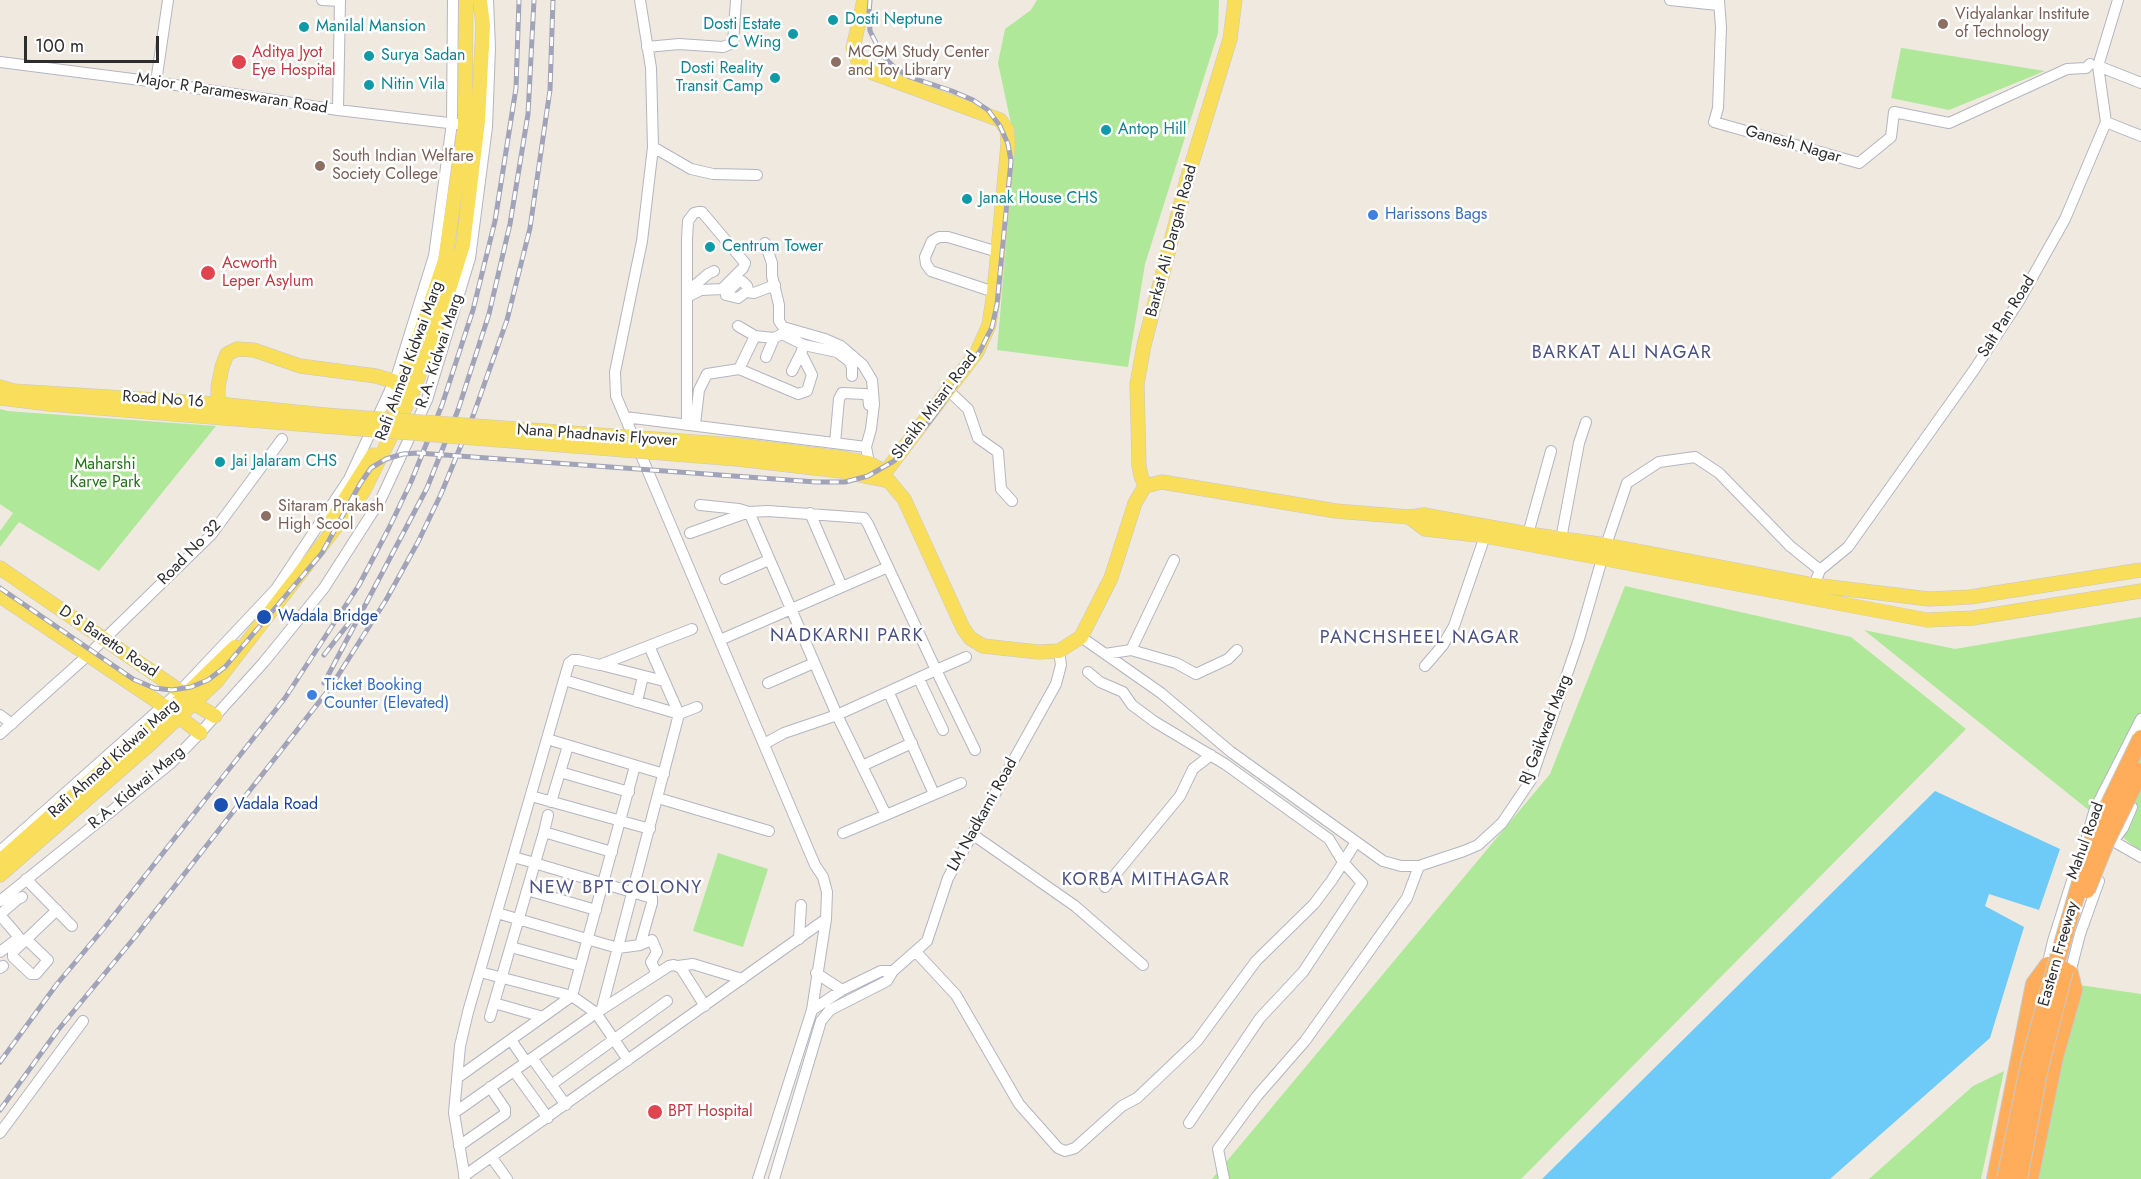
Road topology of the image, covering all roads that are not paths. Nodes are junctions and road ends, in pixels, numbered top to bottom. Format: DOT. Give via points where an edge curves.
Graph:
graph roads {
  1 [pos="168,0"];
  2 [pos="322,0"];
  3 [pos="453,0"];
  4 [pos="466,0"];
  5 [pos="480,0"];
  6 [pos="488,0"];
  7 [pos="640,0"];
  8 [pos="736,0"];
  9 [pos="864,0"];
  10 [pos="1235,0"];
  11 [pos="1670,0"];
  12 [pos="2118,0"];
  13 [pos="340,1"];
  14 [pos="1719,3"];
  15 [pos="647,47"];
  16 [pos="0,62"];
  17 [pos="2094,65"];
  18 [pos="156,82"];
  19 [pos="2141,82"];
  20 [pos="338,110"];
  21 [pos="2106,122"];
  22 [pos="470,125"];
  23 [pos="2141,136"];
  24 [pos="653,147"];
  25 [pos="757,175"];
  26 [pos="765,243"];
  27 [pos="998,252"];
  28 [pos="714,272"];
  29 [pos="775,285"];
  30 [pos="749,292"];
  31 [pos="994,292"];
  32 [pos="687,297"];
  33 [pos="738,326"];
  34 [pos="755,336"];
  35 [pos="774,338"];
  36 [pos="802,349"];
  37 [pos="766,357"];
  38 [pos="739,369"];
  39 [pos="792,370"];
  40 [pos="852,376"];
  41 [pos="0,387"];
  42 [pos="403,388"];
  43 [pos="948,390"];
  44 [pos="0,398"];
  45 [pos="38,398"];
  46 [pos="427,400"];
  47 [pos="218,404"];
  48 [pos="625,417"];
  49 [pos="325,421"];
  50 [pos="1586,422"];
  51 [pos="691,424"];
  52 [pos="282,440"];
  53 [pos="835,443"];
  54 [pos="864,447"];
  55 [pos="1551,451"];
  56 [pos="869,463"];
  57 [pos="841,465"];
  58 [pos="862,476"];
  59 [pos="885,478"];
  60 [pos="1145,486"];
  61 [pos="1012,501"];
  62 [pos="700,505"];
  63 [pos="749,513"];
  64 [pos="810,513"];
  65 [pos="1409,517"];
  66 [pos="690,533"];
  67 [pos="1528,534"];
  68 [pos="1485,536"];
  69 [pos="1560,539"];
  70 [pos="1604,551"];
  71 [pos="769,560"];
  72 [pos="1174,560"];
  73 [pos="888,567"];
  74 [pos="0,568"];
  75 [pos="1820,570"];
  76 [pos="2141,570"];
  77 [pos="725,579"];
  78 [pos="842,587"];
  79 [pos="1812,591"];
  80 [pos="2141,591"];
  81 [pos="0,596"];
  82 [pos="791,609"];
  83 [pos="692,629"];
  84 [pos="1081,637"];
  85 [pos="104,640"];
  86 [pos="720,640"];
  87 [pos="649,646"];
  88 [pos="1131,650"];
  89 [pos="1237,650"];
  90 [pos="1059,651"];
  91 [pos="1105,654"];
  92 [pos="87,656"];
  93 [pos="966,657"];
  94 [pos="814,663"];
  95 [pos="600,665"];
  96 [pos="1425,666"];
  97 [pos="936,670"];
  98 [pos="1088,672"];
  99 [pos="643,676"];
  100 [pos="919,679"];
  101 [pos="564,681"];
  102 [pos="664,681"];
  103 [pos="768,683"];
  104 [pos="889,693"];
  105 [pos="186,696"];
  106 [pos="637,702"];
  107 [pos="697,706"];
  108 [pos="171,711"];
  109 [pos="680,714"];
  110 [pos="0,716"];
  111 [pos="215,716"];
  112 [pos="837,716"];
  113 [pos="2141,719"];
  114 [pos="12,724"];
  115 [pos="943,730"];
  116 [pos="200,733"];
  117 [pos="0,734"];
  118 [pos="2141,738"];
  119 [pos="547,739"];
  120 [pos="912,743"];
  121 [pos="764,744"];
  122 [pos="568,746"];
  123 [pos="975,750"];
  124 [pos="1211,755"];
  125 [pos="635,766"];
  126 [pos="862,766"];
  127 [pos="2141,771"];
  128 [pos="561,772"];
  129 [pos="664,774"];
  130 [pos="961,783"];
  131 [pos="2141,785"];
  132 [pos="629,792"];
  133 [pos="934,794"];
  134 [pos="531,796"];
  135 [pos="658,798"];
  136 [pos="551,802"];
  137 [pos="2095,809"];
  138 [pos="548,815"];
  139 [pos="886,815"];
  140 [pos="621,821"];
  141 [pos="2123,828"];
  142 [pos="650,829"];
  143 [pos="769,831"];
  144 [pos="544,832"];
  145 [pos="843,833"];
  146 [pos="972,834"];
  147 [pos="2113,841"];
  148 [pos="1356,842"];
  149 [pos="0,851"];
  150 [pos="612,852"];
  151 [pos="2141,856"];
  152 [pos="514,857"];
  153 [pos="0,861"];
  154 [pos="1343,862"];
  155 [pos="535,863"];
  156 [pos="1419,866"];
  157 [pos="0,875"];
  158 [pos="26,879"];
  159 [pos="604,883"];
  160 [pos="1105,887"];
  161 [pos="527,890"];
  162 [pos="633,891"];
  163 [pos="22,897"];
  164 [pos="801,905"];
  165 [pos="1,908"];
  166 [pos="57,910"];
  167 [pos="596,910"];
  168 [pos="497,913"];
  169 [pos="519,919"];
  170 [pos="826,919"];
  171 [pos="72,926"];
  172 [pos="20,928"];
  173 [pos="26,939"];
  174 [pos="800,939"];
  175 [pos="588,940"];
  176 [pos="640,945"];
  177 [pos="511,947"];
  178 [pos="618,948"];
  179 [pos="0,952"];
  180 [pos="916,952"];
  181 [pos="1143,965"];
  182 [pos="2048,965"];
  183 [pos="580,966"];
  184 [pos="678,966"];
  185 [pos="893,971"];
  186 [pos="480,972"];
  187 [pos="2070,973"];
  188 [pos="657,974"];
  189 [pos="816,974"];
  190 [pos="502,978"];
  191 [pos="742,979"];
  192 [pos="842,990"];
  193 [pos="572,996"];
  194 [pos="667,1002"];
  195 [pos="494,1003"];
  196 [pos="705,1005"];
  197 [pos="599,1010"];
  198 [pos="812,1010"];
  199 [pos="825,1014"];
  200 [pos="490,1017"];
  201 [pos="543,1017"];
  202 [pos="84,1021"];
  203 [pos="511,1040"];
  204 [pos="614,1040"];
  205 [pos="529,1060"];
  206 [pos="628,1060"];
  207 [pos="794,1069"];
  208 [pos="514,1071"];
  209 [pos="807,1072"];
  210 [pos="457,1078"];
  211 [pos="551,1085"];
  212 [pos="490,1087"];
  213 [pos="566,1105"];
  214 [pos="454,1113"];
  215 [pos="548,1118"];
  216 [pos="1190,1123"];
  217 [pos="0,1133"];
  218 [pos="459,1146"];
  219 [pos="492,1158"];
  220 [pos="464,1178"];
  221 [pos="507,1179"];
  222 [pos="758,1179"];
  223 [pos="774,1179"];
  224 [pos="1224,1179"];
  225 [pos="1997,1179"];
  226 [pos="2005,1179"];
  227 [pos="2017,1179"];
  228 [pos="2030,1179"];
  1 -- 18 [label="street"];
  2 -- 13 [label="street"];
  3 -- 22 [label="street, R.A. Kidwai Marg"];
  4 -- 22 [label="main road"];
  5 -- 22 [label="main road" via="483,26"];
  6 -- 22 [label="street, R.A. Kidwai Marg" via="490,48"];
  7 -- 15 [label="street"];
  8 -- 15 [label="street" via="734,44"];
  9 -- 27 [label="main road, Sheikh Misari Road" via="853,48 858,61 873,73 1000,120 1007,130"];
  10 -- 60 [label="main road, Barkat Ali Dargah Road" via="1230,39 1188,176 1144,345 1137,384 1139,466"];
  11 -- 14 [label="street"];
  12 -- 17 [label="street"];
  13 -- 20 [label="street"];
  14 -- 17 [label="street, Ganesh Nagar" via="1718,108 1714,122 1858,163 1891,136 1894,112 1949,123 2067,69"];
  15 -- 24 [label="street"];
  16 -- 18 [label="street, Major R Parameswaran Road"];
  17 -- 19 [label="street"];
  17 -- 21 [label="street"];
  18 -- 20 [label="street, Major R Parameswaran Road"];
  20 -- 22 [label="street, Major R Parameswaran Road"];
  21 -- 23 [label="street"];
  21 -- 75 [label="street, Salt Pan Road" via="2065,219 2019,301 1848,547"];
  22 -- 42 [label="street, R.A. Kidwai Marg"];
  22 -- 42 [label="main road" via="463,245 442,312"];
  22 -- 46 [label="street, R.A. Kidwai Marg" via="470,258"];
  24 -- 25 [label="street" via="691,169"];
  24 -- 48 [label="street" via="642,241 615,372 616,396"];
  26 -- 29 [label="street"];
  27 -- 31 [label="main road, Sheikh Misari Road"];
  27 -- 31 [label="street" via="939,237 932,241 925,257 931,271"];
  28 -- 32 [label="street" via="695,285"];
  29 -- 30 [label="street"];
  29 -- 54 [label="street" via="783,327 841,346 863,365 872,380 874,404"];
  31 -- 43 [label="main road, Sheikh Misari Road" via="992,315 981,344"];
  32 -- 32 [label="street" via="687,225 694,213 702,212 745,263 722,289 701,290"];
  32 -- 51 [label="street"];
  33 -- 34 [label="street"];
  34 -- 35 [label="street"];
  34 -- 38 [label="street"];
  35 -- 36 [label="street" via="782,334"];
  35 -- 37 [label="street"];
  36 -- 38 [label="street" via="812,375 803,394"];
  36 -- 39 [label="street"];
  36 -- 40 [label="street" via="837,352 849,361"];
  38 -- 51 [label="street" via="709,369"];
  41 -- 45 [label="main road, Road No 16"];
  42 -- 46 [label="street"];
  42 -- 47 [label="main road" via="376,376 300,366 254,350 237,349 227,354 222,366"];
  42 -- 105 [label="street, R.A. Kidwai Marg" via="276,589"];
  42 -- 105 [label="main road" via="363,492 217,681"];
  43 -- 59 [label="main road, Sheikh Misari Road"];
  43 -- 61 [label="street" via="968,408 978,438 998,452 1001,489"];
  44 -- 45 [label="main road, Road No 16"];
  45 -- 47 [label="main road, Road No 16"];
  45 -- 49 [label="main road, Road No 16"];
  46 -- 111 [label="street, R.A. Kidwai Marg" via="381,499 324,588"];
  47 -- 49 [label="main road, Road No 16"];
  48 -- 51 [label="street"];
  48 -- 86 [label="street"];
  49 -- 57 [label="main road, Nana Phadnavis Flyover, bridge" via="736,445"];
  50 -- 69 [label="street"];
  51 -- 53 [label="street"];
  52 -- 85 [label="street, Road No 32" via="211,535"];
  53 -- 54 [label="street"];
  53 -- 54 [label="street" via="840,396 865,394 869,415"];
  54 -- 56 [label="street"];
  55 -- 67 [label="street"];
  56 -- 57 [label="main road, Nana Phadnavis Flyover"];
  56 -- 58 [label="street"];
  56 -- 59 [label="main road"];
  57 -- 58 [label="main road, Nana Phadnavis Flyover"];
  58 -- 59 [label="main road"];
  59 -- 90 [label="main road" via="904,499 970,638 983,646"];
  60 -- 65 [label="main road" via="1162,482 1336,511"];
  60 -- 84 [label="main road" via="1134,503 1111,578"];
  62 -- 63 [label="street"];
  63 -- 64 [label="street"];
  63 -- 66 [label="street"];
  63 -- 71 [label="street"];
  64 -- 73 [label="street" via="864,518"];
  64 -- 78 [label="street"];
  65 -- 67 [label="main road" via="1424,515"];
  65 -- 68 [label="main road" via="1425,529"];
  67 -- 69 [label="main road"];
  68 -- 70 [label="main road"];
  68 -- 96 [label="street" via="1454,626"];
  69 -- 70 [label="main road"];
  70 -- 75 [label="street, RJ Gaikwad Marg" via="1627,483 1659,462 1695,457 1719,473 1790,546"];
  70 -- 79 [label="main road"];
  70 -- 156 [label="street, RJ Gaikwad Marg" via="1531,780 1502,823 1478,845"];
  71 -- 77 [label="street"];
  71 -- 82 [label="street"];
  72 -- 88 [label="street"];
  73 -- 78 [label="street"];
  73 -- 97 [label="street"];
  74 -- 85 [label="main road, D S Baretto Road"];
  75 -- 79 [label="street, Salt Pan Road"];
  76 -- 79 [label="main road" via="1952,599"];
  78 -- 82 [label="street"];
  79 -- 80 [label="main road" via="1907,617 1953,621"];
  81 -- 92 [label="main road, D S Baretto Road"];
  82 -- 86 [label="street"];
  82 -- 94 [label="street"];
  83 -- 87 [label="street"];
  84 -- 90 [label="main road"];
  84 -- 91 [label="street, RJ Gaikwad Marg"];
  85 -- 92 [label="street, Road No 32"];
  85 -- 105 [label="main road, D S Baretto Road"];
  86 -- 121 [label="street"];
  87 -- 95 [label="street"];
  87 -- 102 [label="street"];
  88 -- 89 [label="street" via="1176,663 1196,674 1228,659"];
  88 -- 91 [label="street"];
  90 -- 146 [label="street, LM Nadkarni Road" via="1061,665 1056,684"];
  91 -- 148 [label="street, RJ Gaikwad Marg"];
  92 -- 108 [label="main road, D S Baretto Road"];
  92 -- 114 [label="street, Road No 32"];
  93 -- 97 [label="street"];
  94 -- 103 [label="street"];
  94 -- 112 [label="street"];
  95 -- 99 [label="street"];
  95 -- 101 [label="street" via="573,660"];
  97 -- 100 [label="street"];
  97 -- 123 [label="street"];
  98 -- 124 [label="street" via="1123,692 1132,705 1155,722"];
  99 -- 102 [label="street"];
  99 -- 106 [label="street"];
  100 -- 104 [label="street"];
  100 -- 115 [label="street"];
  101 -- 106 [label="street"];
  101 -- 119 [label="street"];
  102 -- 109 [label="street"];
  104 -- 112 [label="street"];
  104 -- 120 [label="street"];
  105 -- 108 [label="main road"];
  105 -- 108 [label="street, R.A. Kidwai Marg"];
  105 -- 111 [label="main road, D S Baretto Road"];
  106 -- 109 [label="street"];
  107 -- 109 [label="street"];
  108 -- 116 [label="main road, D S Baretto Road"];
  108 -- 149 [label="street, R.A. Kidwai Marg"];
  108 -- 153 [label="main road, Rafi Ahmed Kidwai Marg"];
  108 -- 157 [label="main road"];
  109 -- 129 [label="street"];
  110 -- 114 [label="street"];
  111 -- 116 [label="street, R.A. Kidwai Marg"];
  112 -- 121 [label="street" via="784,733"];
  112 -- 126 [label="street"];
  113 -- 137 [label="street, Mahul Road"];
  114 -- 117 [label="street, Road No 32"];
  116 -- 158 [label="street, R.A. Kidwai Marg" via="171,763"];
  118 -- 226 [label="highway, Eastern Freeway, bridge" via="2094,835 2029,1065"];
  119 -- 122 [label="street"];
  119 -- 134 [label="street"];
  120 -- 126 [label="street"];
  120 -- 133 [label="street"];
  121 -- 170 [label="street" via="823,877"];
  122 -- 125 [label="street"];
  122 -- 128 [label="street"];
  124 -- 154 [label="street" via="1329,839"];
  124 -- 160 [label="street" via="1193,769 1180,796"];
  125 -- 129 [label="street"];
  125 -- 132 [label="street"];
  126 -- 139 [label="street"];
  127 -- 227 [label="highway, Eastern Freeway, bridge" via="2077,914"];
  128 -- 132 [label="street"];
  128 -- 136 [label="street"];
  129 -- 135 [label="street"];
  130 -- 133 [label="street"];
  131 -- 141 [label="street, Mahul Road"];
  132 -- 140 [label="street"];
  133 -- 139 [label="street"];
  134 -- 136 [label="street"];
  134 -- 152 [label="street"];
  135 -- 142 [label="street"];
  135 -- 143 [label="street"];
  136 -- 140 [label="street"];
  137 -- 141 [label="street"];
  137 -- 182 [label="street, Mahul Road"];
  138 -- 144 [label="street"];
  139 -- 145 [label="street"];
  140 -- 142 [label="street"];
  140 -- 150 [label="street"];
  141 -- 147 [label="street, Mahul Road"];
  142 -- 162 [label="street"];
  144 -- 150 [label="street"];
  144 -- 155 [label="street"];
  146 -- 180 [label="street, LM Nadkarni Road" via="948,878 927,941"];
  146 -- 181 [label="street" via="1075,906"];
  147 -- 151 [label="street"];
  147 -- 187 [label="street, Mahul Road"];
  148 -- 154 [label="street"];
  148 -- 156 [label="street, RJ Gaikwad Marg" via="1383,861"];
  150 -- 159 [label="street"];
  152 -- 155 [label="street"];
  152 -- 168 [label="street"];
  154 -- 180 [label="street" via="1314,904 1256,961 1197,1041 1137,1098 1075,1148 1065,1151 1019,1104 956,995"];
  154 -- 216 [label="street" via="1362,883 1303,972 1260,1018"];
  155 -- 159 [label="street"];
  155 -- 161 [label="street"];
  156 -- 224 [label="street" via="1407,898 1305,1041 1218,1149"];
  158 -- 165 [label="street, R.A. Kidwai Marg"];
  158 -- 166 [label="street"];
  159 -- 162 [label="street"];
  159 -- 167 [label="street"];
  161 -- 167 [label="street"];
  161 -- 169 [label="street"];
  162 -- 176 [label="street" via="652,898"];
  162 -- 178 [label="street"];
  163 -- 165 [label="street"];
  164 -- 174 [label="street"];
  165 -- 172 [label="street"];
  165 -- 179 [label="street" via="18,938"];
  166 -- 171 [label="street"];
  166 -- 173 [label="street"];
  167 -- 175 [label="street"];
  168 -- 169 [label="street"];
  168 -- 186 [label="street"];
  169 -- 175 [label="street"];
  169 -- 177 [label="street"];
  170 -- 174 [label="street"];
  170 -- 189 [label="street"];
  174 -- 191 [label="street"];
  175 -- 178 [label="street"];
  175 -- 183 [label="street"];
  176 -- 178 [label="street"];
  176 -- 188 [label="street" via="652,940 657,952 651,962"];
  177 -- 183 [label="street"];
  177 -- 190 [label="street"];
  178 -- 197 [label="street"];
  180 -- 185 [label="street, LM Nadkarni Road"];
  182 -- 225 [label="street, Mahul Road"];
  182 -- 225 [label="highway" via="2034,984"];
  183 -- 193 [label="street"];
  184 -- 188 [label="street" via="669,966"];
  184 -- 191 [label="street" via="693,964"];
  184 -- 196 [label="street"];
  185 -- 192 [label="street, LM Nadkarni Road" via="881,971"];
  185 -- 199 [label="street, LM Nadkarni Road" via="887,981"];
  186 -- 190 [label="street"];
  186 -- 210 [label="street" via="460,1046"];
  187 -- 227 [label="street, Mahul Road" via="2055,1037 2031,1108"];
  187 -- 228 [label="highway" via="2074,990 2055,1057"];
  188 -- 197 [label="street"];
  189 -- 192 [label="street"];
  189 -- 198 [label="street"];
  190 -- 193 [label="street"];
  190 -- 195 [label="street"];
  191 -- 196 [label="street"];
  192 -- 198 [label="street, LM Nadkarni Road"];
  193 -- 197 [label="street"];
  193 -- 201 [label="street"];
  194 -- 204 [label="street"];
  195 -- 200 [label="street"];
  195 -- 201 [label="street"];
  196 -- 206 [label="street"];
  197 -- 204 [label="street"];
  197 -- 205 [label="street"];
  198 -- 199 [label="street"];
  198 -- 207 [label="street"];
  199 -- 209 [label="street"];
  201 -- 203 [label="street"];
  202 -- 217 [label="street"];
  203 -- 205 [label="street"];
  203 -- 210 [label="street"];
  204 -- 206 [label="street"];
  204 -- 211 [label="street"];
  205 -- 208 [label="street"];
  205 -- 211 [label="street"];
  206 -- 213 [label="street"];
  207 -- 209 [label="street"];
  207 -- 222 [label="street"];
  208 -- 212 [label="street"];
  208 -- 215 [label="street"];
  209 -- 223 [label="street"];
  210 -- 214 [label="street"];
  211 -- 213 [label="street"];
  212 -- 214 [label="street"];
  212 -- 218 [label="street" via="505,1114"];
  213 -- 215 [label="street"];
  214 -- 218 [label="street"];
  215 -- 219 [label="street"];
  218 -- 220 [label="street"];
  219 -- 220 [label="street"];
  219 -- 221 [label="street"];
}
